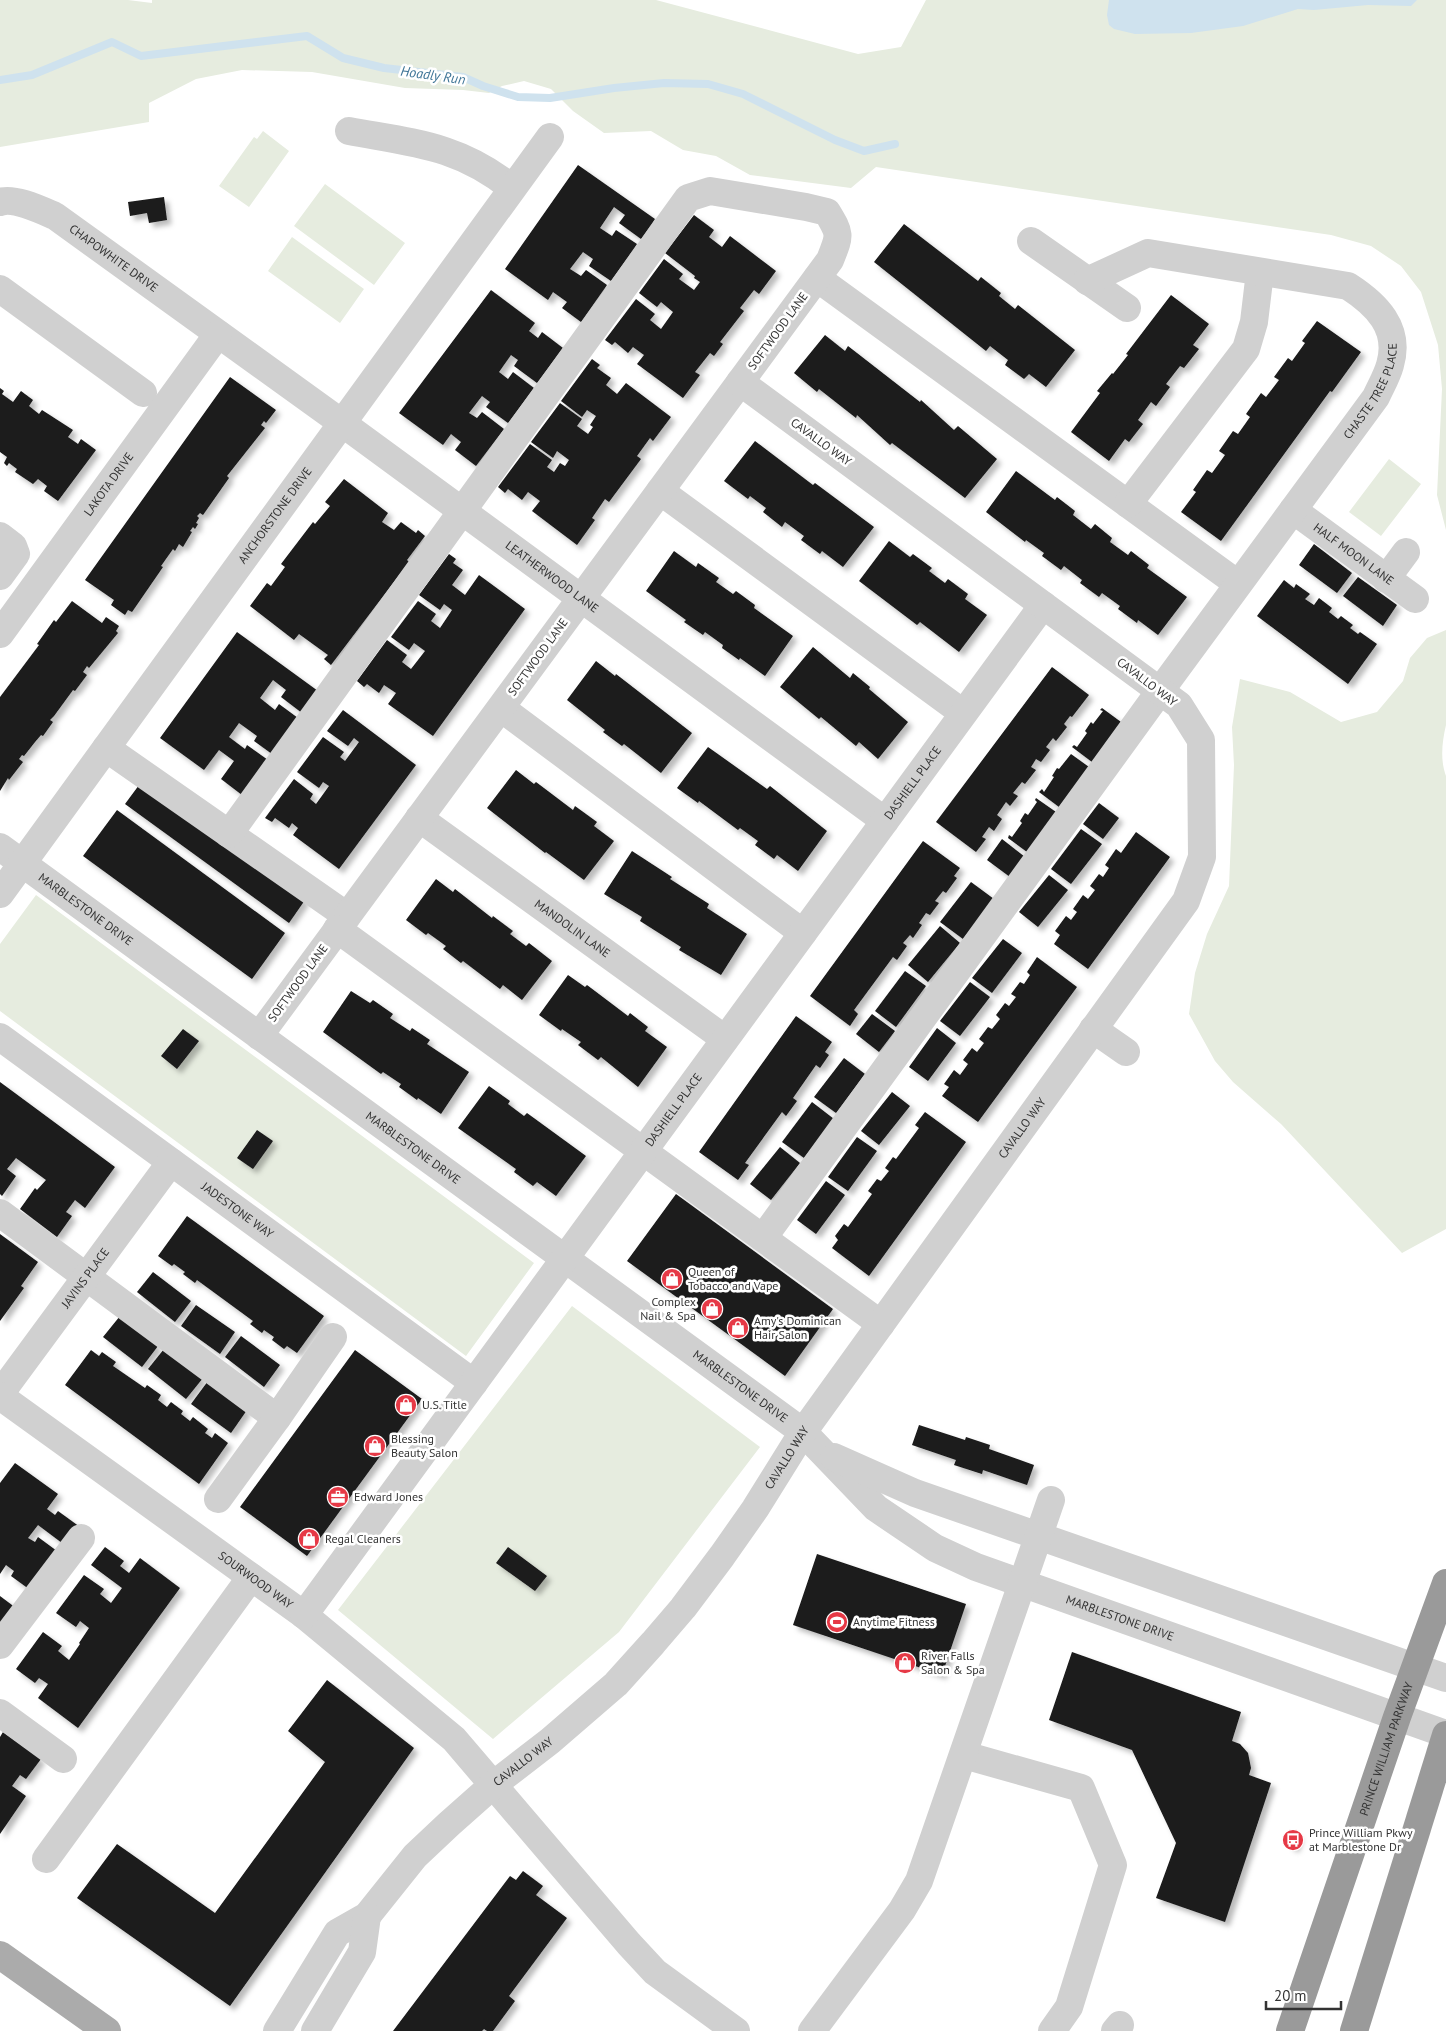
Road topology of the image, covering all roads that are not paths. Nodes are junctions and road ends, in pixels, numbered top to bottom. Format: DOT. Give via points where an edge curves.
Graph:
graph roads {
  1 [pos="349,131"];
  2 [pos="550,136"];
  3 [pos="512,188"];
  4 [pos="0,202"];
  5 [pos="1031,241"];
  6 [pos="1260,272"];
  7 [pos="817,278"];
  8 [pos="1087,281"];
  9 [pos="0,289"];
  10 [pos="1127,308"];
  11 [pos="218,334"];
  12 [pos="740,382"];
  13 [pos="143,393"];
  14 [pos="342,423"];
  15 [pos="660,491"];
  16 [pos="1128,504"];
  17 [pos="1293,510"];
  18 [pos="462,511"];
  19 [pos="0,536"];
  20 [pos="1406,552"];
  21 [pos="0,576"];
  22 [pos="1386,579"];
  23 [pos="1238,584"];
  24 [pos="581,598"];
  25 [pos="1415,599"];
  26 [pos="1043,605"];
  27 [pos="0,634"];
  28 [pos="1160,691"];
  29 [pos="500,708"];
  30 [pos="963,713"];
  31 [pos="106,748"];
  32 [pos="419,818"];
  33 [pos="885,821"];
  34 [pos="229,834"];
  35 [pos="0,847"];
  36 [pos="22,864"];
  37 [pos="0,894"];
  38 [pos="342,923"];
  39 [pos="803,933"];
  40 [pos="1093,1029"];
  41 [pos="258,1036"];
  42 [pos="0,1037"];
  43 [pos="725,1039"];
  44 [pos="1126,1052"];
  45 [pos="644,1152"];
  46 [pos="171,1162"];
  47 [pos="0,1213"];
  48 [pos="763,1238"];
  49 [pos="565,1259"];
  50 [pos="86,1278"];
  51 [pos="881,1324"];
  52 [pos="333,1337"];
  53 [pos="474,1384"];
  54 [pos="0,1395"];
  55 [pos="277,1418"];
  56 [pos="803,1432"];
  57 [pos="823,1452"];
  58 [pos="218,1499"];
  59 [pos="1051,1500"];
  60 [pos="1039,1536"];
  61 [pos="81,1538"];
  62 [pos="251,1577"];
  63 [pos="1446,1583"];
  64 [pos="1022,1584"];
  65 [pos="304,1615"];
  66 [pos="0,1645"];
  67 [pos="1414,1667"];
  68 [pos="1446,1678"];
  69 [pos="0,1713"];
  70 [pos="1397,1717"];
  71 [pos="1446,1734"];
  72 [pos="964,1755"];
  73 [pos="64,1759"];
  74 [pos="493,1785"];
  75 [pos="46,1859"];
  76 [pos="367,1916"];
  77 [pos="0,1955"];
  78 [pos="107,2031"];
  79 [pos="277,2031"];
  80 [pos="315,2031"];
  81 [pos="736,2031"];
  82 [pos="812,2031"];
  83 [pos="1052,2031"];
  84 [pos="1290,2031"];
  85 [pos="1354,2031"];
  1 -- 3 [label="street" via="441,149 481,166"];
  2 -- 3 [label="street, ANCHORSTONE DRIVE"];
  3 -- 14 [label="street, ANCHORSTONE DRIVE"];
  4 -- 11 [label="street, CHAPOWHITE DRIVE" via="5,200 32,206 55,216"];
  5 -- 8 [label="street"];
  6 -- 8 [label="street, CHASTE TREE PLACE" via="1148,253"];
  6 -- 16 [label="street" via="1254,322 1246,349"];
  6 -- 17 [label="street, CHASTE TREE PLACE" via="1348,286 1370,300 1387,324 1393,340 1390,364 1376,397"];
  7 -- 12 [label="street, SOFTWOOD LANE"];
  7 -- 16 [label="street"];
  7 -- 18 [label="street, SOFTWOOD LANE" via="830,260 838,240 838,230 827,212 710,191 688,198"];
  8 -- 10 [label="street"];
  9 -- 13 [label="street"];
  11 -- 14 [label="street, LEATHERWOOD LANE"];
  11 -- 27 [label="street, LAKOTA DRIVE"];
  12 -- 15 [label="street, SOFTWOOD LANE"];
  12 -- 26 [label="street, CAVALLO WAY"];
  14 -- 18 [label="street, LEATHERWOOD LANE"];
  14 -- 31 [label="street, ANCHORSTONE DRIVE"];
  15 -- 24 [label="street, SOFTWOOD LANE"];
  15 -- 30 [label="street"];
  16 -- 23 [label="street"];
  17 -- 22 [label="street, HALF MOON LANE"];
  17 -- 23 [label="street, CHASTE TREE PLACE"];
  18 -- 24 [label="street, LEATHERWOOD LANE"];
  18 -- 34 [label="street"];
  19 -- 21 [label="street" via="13,546 16,554"];
  20 -- 22 [label="street"];
  22 -- 25 [label="street, HALF MOON LANE"];
  23 -- 28 [label="street, CHASTE TREE PLACE"];
  24 -- 29 [label="street, SOFTWOOD LANE"];
  24 -- 33 [label="street, LEATHERWOOD LANE"];
  26 -- 28 [label="street, CAVALLO WAY"];
  26 -- 30 [label="street, DASHIELL PLACE"];
  28 -- 40 [label="street, CAVALLO WAY" via="1179,705 1201,740 1202,857 1186,901"];
  28 -- 48 [label="street, CHASTE TREE PLACE"];
  29 -- 32 [label="street, SOFTWOOD LANE"];
  29 -- 39 [label="street"];
  30 -- 33 [label="street, DASHIELL PLACE"];
  31 -- 34 [label="street"];
  31 -- 36 [label="street, ANCHORSTONE DRIVE"];
  32 -- 38 [label="street, SOFTWOOD LANE"];
  32 -- 43 [label="street, MANDOLIN LANE"];
  33 -- 39 [label="street, DASHIELL PLACE"];
  34 -- 38 [label="street"];
  35 -- 36 [label="street, MARBLESTONE DRIVE"];
  36 -- 37 [label="street, ANCHORSTONE DRIVE"];
  36 -- 41 [label="street, MARBLESTONE DRIVE"];
  38 -- 41 [label="street, SOFTWOOD LANE"];
  38 -- 45 [label="street"];
  39 -- 43 [label="street, DASHIELL PLACE"];
  40 -- 44 [label="street"];
  40 -- 51 [label="street, CAVALLO WAY"];
  41 -- 49 [label="street, MARBLESTONE DRIVE"];
  42 -- 46 [label="street, JADESTONE WAY"];
  43 -- 45 [label="street, DASHIELL PLACE"];
  45 -- 48 [label="street"];
  45 -- 49 [label="street, DASHIELL PLACE"];
  46 -- 50 [label="street, JAVINS PLACE"];
  46 -- 53 [label="street, JADESTONE WAY"];
  47 -- 50 [label="street"];
  48 -- 51 [label="street"];
  49 -- 53 [label="street, DASHIELL PLACE"];
  49 -- 56 [label="street, MARBLESTONE DRIVE"];
  50 -- 54 [label="street, JAVINS PLACE"];
  50 -- 55 [label="street"];
  51 -- 56 [label="street, CAVALLO WAY"];
  52 -- 55 [label="street"];
  53 -- 65 [label="street, DASHIELL PLACE"];
  54 -- 62 [label="street, SOURWOOD WAY"];
  55 -- 58 [label="street"];
  56 -- 57 [label="street, MARBLESTONE DRIVE"];
  56 -- 74 [label="street, CAVALLO WAY" via="722,1556 653,1643 616,1684"];
  57 -- 60 [label="street, MARBLESTONE DRIVE" via="915,1493"];
  57 -- 64 [label="street, MARBLESTONE DRIVE" via="876,1508 935,1548 976,1568"];
  59 -- 60 [label="street"];
  60 -- 64 [label="street"];
  60 -- 67 [label="street, MARBLESTONE DRIVE"];
  61 -- 66 [label="street"];
  62 -- 65 [label="street, SOURWOOD WAY"];
  62 -- 75 [label="street"];
  63 -- 67 [label="highway, PRINCE WILLIAM PARKWAY"];
  64 -- 70 [label="street, MARBLESTONE DRIVE"];
  64 -- 72 [label="street"];
  65 -- 74 [label="street, SOURWOOD WAY" via="454,1739"];
  67 -- 68 [label="street, MARBLESTONE DRIVE"];
  67 -- 70 [label="highway, PRINCE WILLIAM PARKWAY"];
  69 -- 73 [label="street"];
  70 -- 71 [label="street, MARBLESTONE DRIVE"];
  70 -- 84 [label="highway, PRINCE WILLIAM PARKWAY"];
  71 -- 85 [label="highway"];
  72 -- 82 [label="street" via="913,1893"];
  72 -- 83 [label="street" via="1081,1788 1113,1864 1069,2007"];
  74 -- 76 [label="street, CAVALLO WAY" via="415,1856"];
  74 -- 81 [label="street, SOURWOOD WAY" via="655,1972"];
  76 -- 79 [label="street, CAVALLO WAY" via="337,1934"];
  76 -- 80 [label="street" via="362,1952"];
  77 -- 78 [label="main road"];
}
